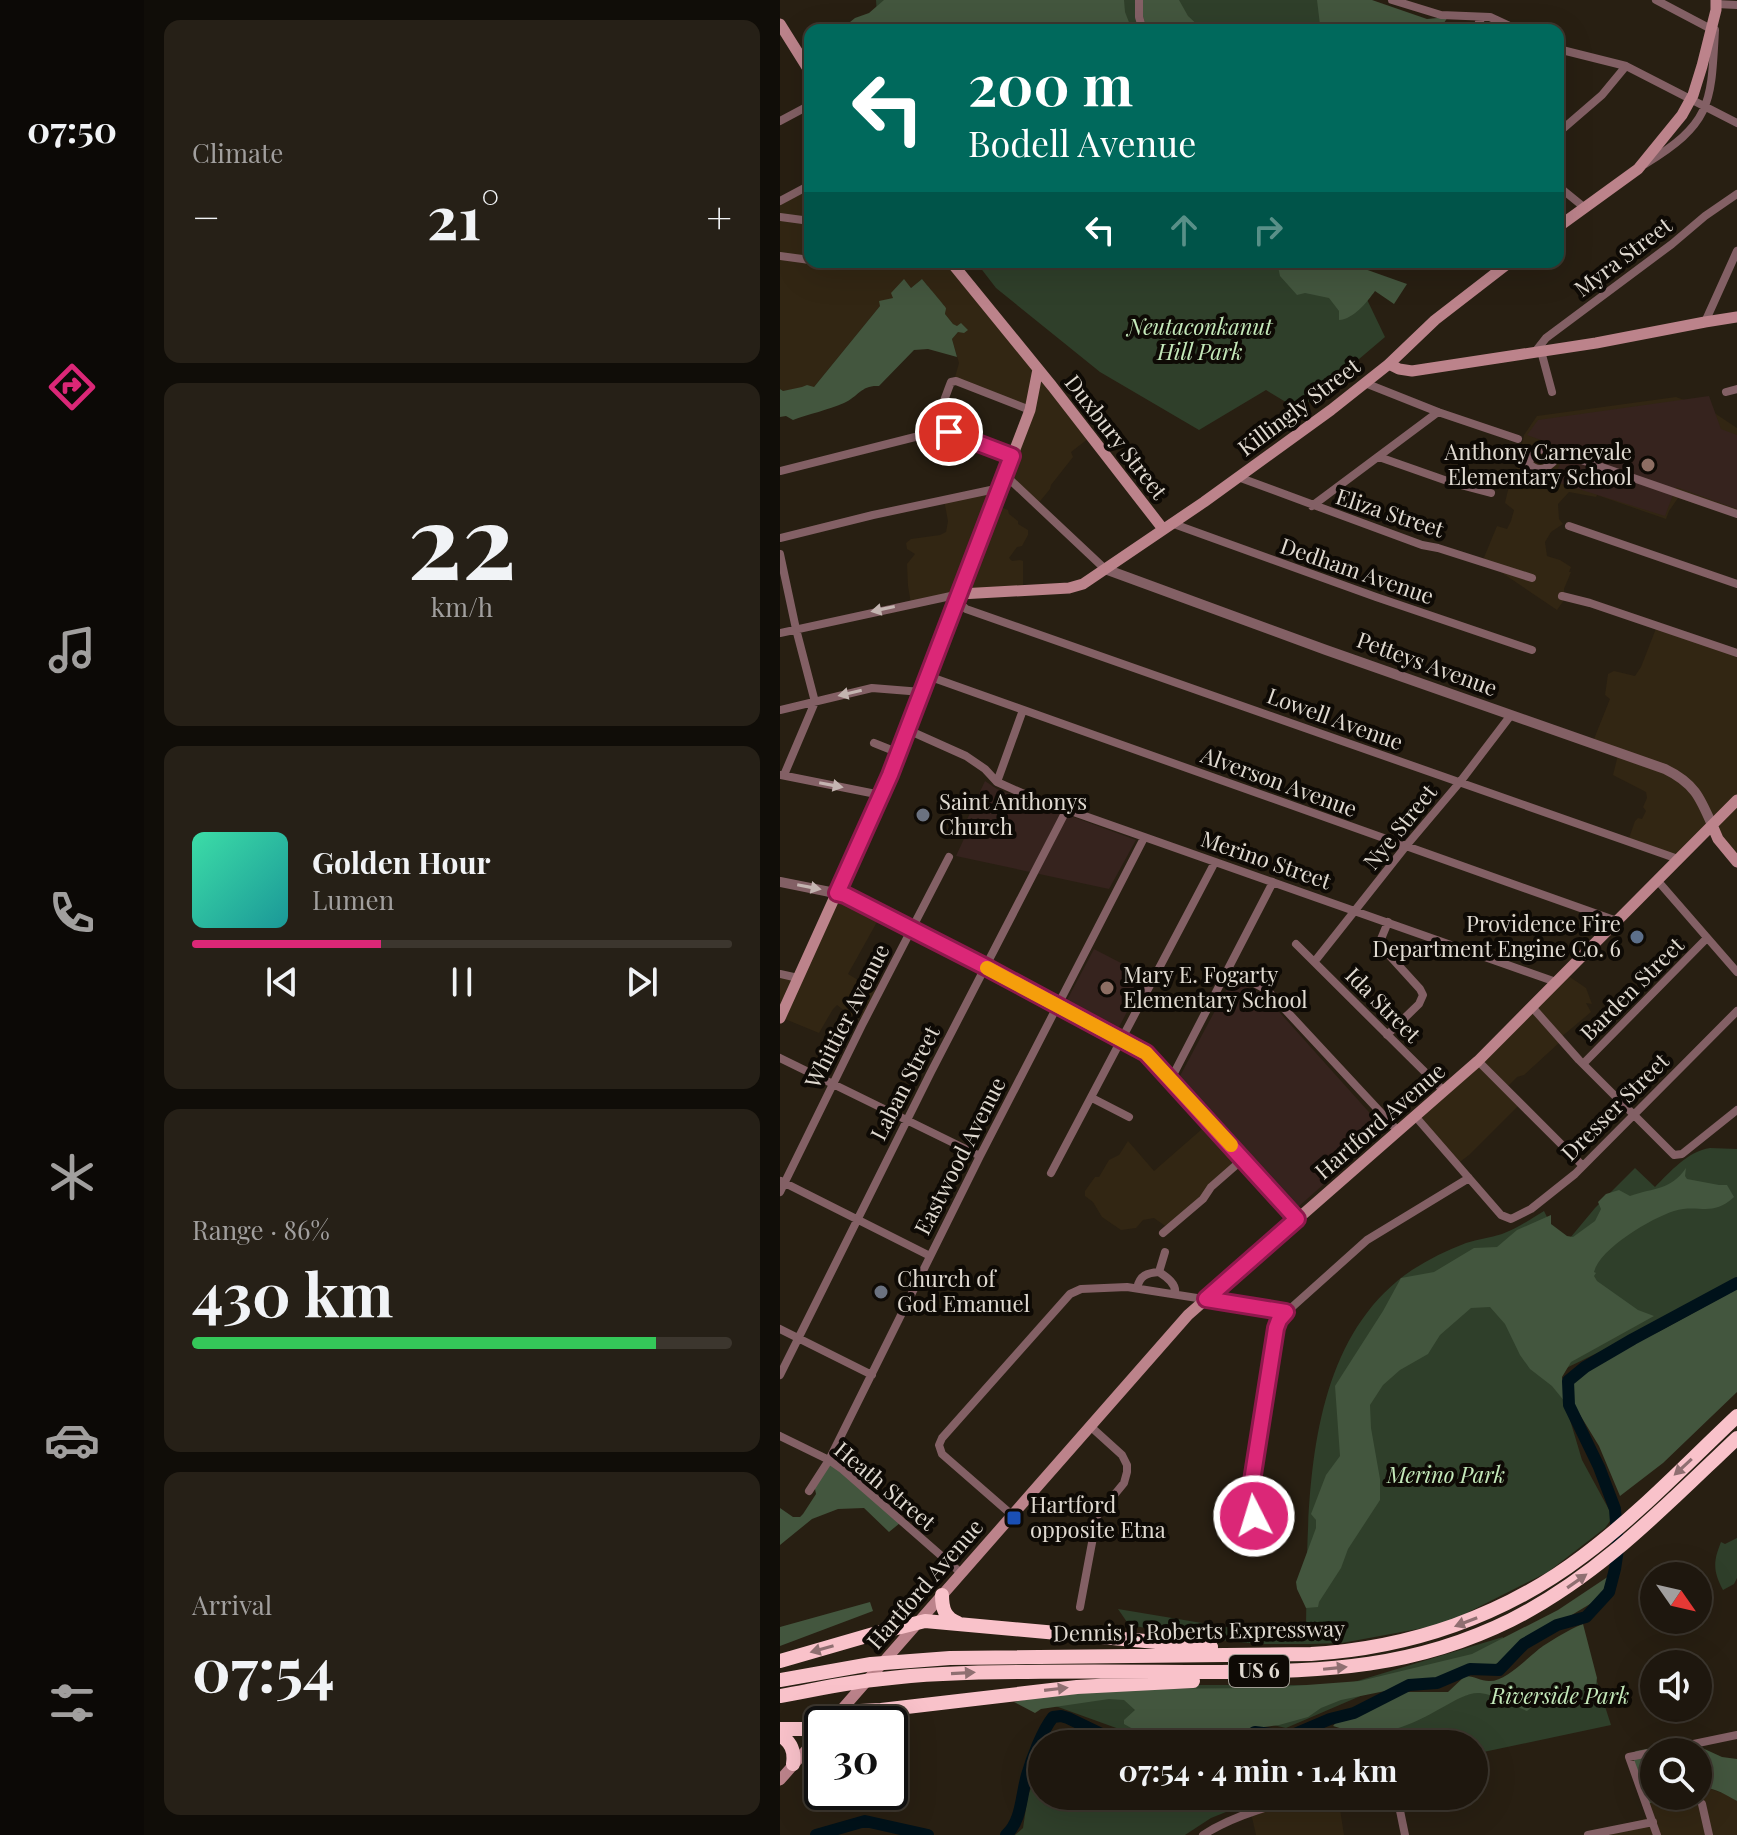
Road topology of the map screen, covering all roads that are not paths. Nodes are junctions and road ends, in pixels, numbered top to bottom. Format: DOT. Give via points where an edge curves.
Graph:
graph roads {
  1 [pos="1139,0"];
  2 [pos="1392,0"];
  3 [pos="1656,0"];
  4 [pos="1716,5"];
  5 [pos="1737,5"];
  6 [pos="1482,17"];
  7 [pos="1141,24"];
  8 [pos="1478,24"];
  9 [pos="1505,24"];
  10 [pos="1711,29"];
  11 [pos="782,31"];
  12 [pos="1564,50"];
  13 [pos="804,63"];
  14 [pos="1626,66"];
  15 [pos="1692,95"];
  16 [pos="1707,104"];
  17 [pos="804,108"];
  18 [pos="780,121"];
  19 [pos="1737,123"];
  20 [pos="1564,128"];
  21 [pos="1638,169"];
  22 [pos="804,188"];
  23 [pos="1564,191"];
  24 [pos="1737,194"];
  25 [pos="780,201"];
  26 [pos="1585,208"];
  27 [pos="780,217"];
  28 [pos="804,220"];
  29 [pos="1564,223"];
  30 [pos="1737,251"];
  31 [pos="780,256"];
  32 [pos="804,259"];
  33 [pos="956,268"];
  34 [pos="1502,268"];
  35 [pos="1737,317"];
  36 [pos="1705,322"];
  37 [pos="1538,352"];
  38 [pos="1389,364"];
  39 [pos="1038,369"];
  40 [pos="1365,383"];
  41 [pos="1737,389"];
  42 [pos="1552,392"];
  43 [pos="1726,392"];
  44 [pos="1030,410"];
  45 [pos="1438,412"];
  46 [pos="932,425"];
  47 [pos="1518,439"];
  48 [pos="1561,454"];
  49 [pos="1012,456"];
  50 [pos="1379,457"];
  51 [pos="780,471"];
  52 [pos="1005,475"];
  53 [pos="1238,477"];
  54 [pos="1000,488"];
  55 [pos="1491,493"];
  56 [pos="1312,506"];
  57 [pos="1737,514"];
  58 [pos="1167,526"];
  59 [pos="1569,526"];
  60 [pos="780,538"];
  61 [pos="780,554"];
  62 [pos="1105,569"];
  63 [pos="1532,578"];
  64 [pos="1737,584"];
  65 [pos="975,593"];
  66 [pos="960,594"];
  67 [pos="1562,596"];
  68 [pos="979,612"];
  69 [pos="796,629"];
  70 [pos="780,633"];
  71 [pos="1532,650"];
  72 [pos="1737,653"];
  73 [pos="928,676"];
  74 [pos="922,692"];
  75 [pos="815,702"];
  76 [pos="780,710"];
  77 [pos="1023,710"];
  78 [pos="1511,715"];
  79 [pos="908,730"];
  80 [pos="874,743"];
  81 [pos="899,753"];
  82 [pos="782,775"];
  83 [pos="997,782"];
  84 [pos="1460,782"];
  85 [pos="881,795"];
  86 [pos="1737,800"];
  87 [pos="1067,809"];
  88 [pos="1712,825"];
  89 [pos="1144,838"];
  90 [pos="1406,846"];
  91 [pos="949,857"];
  92 [pos="1678,859"];
  93 [pos="1215,862"];
  94 [pos="1737,862"];
  95 [pos="1657,880"];
  96 [pos="780,882"];
  97 [pos="1273,882"];
  98 [pos="837,893"];
  99 [pos="1355,910"];
  100 [pos="1617,921"];
  101 [pos="1388,922"];
  102 [pos="911,929"];
  103 [pos="1707,938"];
  104 [pos="1296,944"];
  105 [pos="1315,961"];
  106 [pos="984,966"];
  107 [pos="1228,969"];
  108 [pos="1737,972"];
  109 [pos="780,974"];
  110 [pos="798,978"];
  111 [pos="1556,982"];
  112 [pos="1057,1006"];
  113 [pos="1532,1007"];
  114 [pos="1737,1011"];
  115 [pos="780,1018"];
  116 [pos="1387,1035"];
  117 [pos="1121,1039"];
  118 [pos="780,1058"];
  119 [pos="1478,1061"];
  120 [pos="1583,1064"];
  121 [pos="1171,1079"];
  122 [pos="833,1083"];
  123 [pos="1444,1091"];
  124 [pos="1092,1098"];
  125 [pos="1737,1110"];
  126 [pos="1634,1115"];
  127 [pos="1415,1116"];
  128 [pos="1129,1117"];
  129 [pos="907,1120"];
  130 [pos="1398,1131"];
  131 [pos="980,1156"];
  132 [pos="1243,1159"];
  133 [pos="1583,1166"];
  134 [pos="1051,1173"];
  135 [pos="1469,1178"];
  136 [pos="781,1186"];
  137 [pos="1297,1219"];
  138 [pos="858,1220"];
  139 [pos="1163,1233"];
  140 [pos="1165,1252"];
  141 [pos="930,1256"];
  142 [pos="1159,1272"];
  143 [pos="1137,1288"];
  144 [pos="1175,1294"];
  145 [pos="1206,1299"];
  146 [pos="1286,1312"];
  147 [pos="780,1329"];
  148 [pos="798,1338"];
  149 [pos="780,1375"];
  150 [pos="872,1375"];
  151 [pos="1737,1416"];
  152 [pos="1090,1426"];
  153 [pos="780,1436"];
  154 [pos="1737,1438"];
  155 [pos="829,1460"];
  156 [pos="809,1491"];
  157 [pos="1249,1500"];
  158 [pos="1012,1515"];
  159 [pos="961,1573"];
  160 [pos="942,1595"];
  161 [pos="1080,1607"];
  162 [pos="918,1623"];
  163 [pos="962,1624"];
  164 [pos="1311,1654"];
  165 [pos="780,1661"];
  166 [pos="1305,1671"];
  167 [pos="780,1680"];
  168 [pos="780,1696"];
  169 [pos="844,1706"];
  170 [pos="908,1707"];
  171 [pos="804,1731"];
  172 [pos="780,1732"];
  173 [pos="1737,1735"];
  174 [pos="1712,1740"];
  175 [pos="804,1751"];
  176 [pos="1640,1755"];
  177 [pos="793,1764"];
  178 [pos="780,1780"];
  179 [pos="1640,1787"];
  180 [pos="1260,1810"];
  181 [pos="1400,1810"];
  182 [pos="1649,1810"];
  183 [pos="1703,1810"];
  184 [pos="1653,1822"];
  185 [pos="1203,1835"];
  186 [pos="1405,1835"];
  187 [pos="1588,1835"];
  188 [pos="1657,1835"];
  189 [pos="1709,1835"];
  1 -- 7 [label="street"];
  2 -- 6 [label="street" via="1441,15"];
  3 -- 10 [label="street"];
  4 -- 5 [label="street"];
  4 -- 10 [label="main road"];
  4 -- 16 [label="street"];
  6 -- 8 [label="street"];
  6 -- 9 [label="street"];
  10 -- 15 [label="main road"];
  11 -- 13 [label="main road"];
  12 -- 14 [label="street"];
  14 -- 15 [label="street"];
  14 -- 20 [label="street"];
  15 -- 16 [label="street"];
  15 -- 21 [label="main road" via="1672,130"];
  16 -- 19 [label="street"];
  16 -- 21 [label="street" via="1683,137"];
  17 -- 18 [label="street"];
  21 -- 26 [label="main road"];
  22 -- 25 [label="street"];
  23 -- 26 [label="street"];
  24 -- 37 [label="street, Myra Street" via="1546,338"];
  26 -- 29 [label="main road"];
  27 -- 28 [label="street"];
  30 -- 36 [label="street"];
  31 -- 32 [label="street"];
  33 -- 39 [label="main road, Duxbury Street"];
  34 -- 38 [label="main road"];
  35 -- 36 [label="main road, Killingly Street"];
  36 -- 37 [label="main road, Killingly Street"];
  37 -- 38 [label="main road, Killingly Street" via="1412,371"];
  37 -- 42 [label="street"];
  38 -- 40 [label="main road, Killingly Street"];
  39 -- 44 [label="main road"];
  39 -- 58 [label="main road, Duxbury Street"];
  40 -- 45 [label="street"];
  40 -- 53 [label="main road, Killingly Street"];
  41 -- 43 [label="street"];
  44 -- 46 [label="street" via="956,381"];
  44 -- 49 [label="main road"];
  45 -- 47 [label="street"];
  45 -- 50 [label="street"];
  46 -- 49 [label="street"];
  46 -- 51 [label="street" via="919,436"];
  48 -- 57 [label="street"];
  49 -- 52 [label="main road"];
  50 -- 55 [label="street"];
  50 -- 56 [label="street"];
  52 -- 54 [label="main road"];
  52 -- 62 [label="street"];
  53 -- 56 [label="street, Eliza Street"];
  53 -- 58 [label="main road, Killingly Street"];
  54 -- 60 [label="street"];
  54 -- 66 [label="main road"];
  56 -- 63 [label="street, Eliza Street"];
  58 -- 62 [label="main road, Killingly Street"];
  58 -- 71 [label="street, Dedham Avenue"];
  59 -- 64 [label="street"];
  61 -- 69 [label="street"];
  62 -- 65 [label="main road, Killingly Street" via="1069,588"];
  62 -- 78 [label="street, Petteys Avenue"];
  65 -- 66 [label="main road, Killingly Street"];
  65 -- 68 [label="street"];
  66 -- 68 [label="street, Lowell Avenue" via="966,609"];
  66 -- 69 [label="street, one-way"];
  66 -- 73 [label="main road"];
  67 -- 72 [label="street"];
  68 -- 84 [label="street, Lowell Avenue"];
  69 -- 70 [label="street"];
  69 -- 75 [label="street"];
  73 -- 74 [label="main road"];
  73 -- 77 [label="street, Alverson Avenue"];
  74 -- 75 [label="street, one-way" via="872,688"];
  74 -- 79 [label="main road"];
  75 -- 76 [label="street"];
  75 -- 82 [label="street"];
  77 -- 83 [label="street"];
  77 -- 90 [label="street, Alverson Avenue"];
  78 -- 84 [label="street, Nye Street"];
  78 -- 88 [label="street, Petteys Avenue" via="1674,774 1696,791"];
  79 -- 81 [label="main road"];
  79 -- 83 [label="street, Merino Street" via="972,760"];
  80 -- 81 [label="street"];
  81 -- 85 [label="main road"];
  82 -- 85 [label="street, one-way"];
  83 -- 87 [label="street, Merino Street"];
  84 -- 90 [label="street, Nye Street"];
  84 -- 92 [label="street, Lowell Avenue"];
  85 -- 98 [label="main road"];
  86 -- 88 [label="main road, Hartford Avenue"];
  87 -- 89 [label="street, Merino Street"];
  87 -- 106 [label="street, Laban Street"];
  88 -- 92 [label="main road, Hartford Avenue"];
  88 -- 94 [label="main road"];
  89 -- 93 [label="street, Merino Street"];
  89 -- 112 [label="street, Eastwood Avenue"];
  90 -- 99 [label="street, Nye Street"];
  90 -- 100 [label="street, Alverson Avenue"];
  91 -- 102 [label="street, Whittier Avenue"];
  92 -- 95 [label="main road, Hartford Avenue"];
  93 -- 97 [label="street, Merino Street"];
  93 -- 117 [label="street"];
  95 -- 100 [label="main road, Hartford Avenue"];
  95 -- 103 [label="street"];
  96 -- 98 [label="street, one-way"];
  97 -- 99 [label="street, Merino Street"];
  97 -- 107 [label="street"];
  98 -- 102 [label="street"];
  98 -- 110 [label="main road"];
  99 -- 101 [label="street, Merino Street"];
  99 -- 105 [label="street, Nye Street"];
  100 -- 111 [label="main road, Hartford Avenue"];
  101 -- 111 [label="street, Merino Street"];
  101 -- 116 [label="street" via="1379,944 1423,995"];
  102 -- 106 [label="street"];
  102 -- 122 [label="street, Whittier Avenue"];
  103 -- 108 [label="street"];
  103 -- 120 [label="street, Barden Street"];
  104 -- 105 [label="street, Ida Street"];
  105 -- 116 [label="street, Ida Street"];
  106 -- 112 [label="street"];
  106 -- 129 [label="street, Laban Street"];
  107 -- 121 [label="street"];
  107 -- 130 [label="street" via="1267,990"];
  109 -- 110 [label="street"];
  110 -- 115 [label="main road"];
  111 -- 113 [label="main road, Hartford Avenue"];
  112 -- 117 [label="street"];
  112 -- 131 [label="street, Eastwood Avenue"];
  113 -- 119 [label="main road, Hartford Avenue"];
  113 -- 120 [label="street"];
  114 -- 126 [label="street, Dresser Street"];
  116 -- 123 [label="street, Ida Street"];
  117 -- 121 [label="street" via="1146,1053"];
  117 -- 124 [label="street"];
  118 -- 122 [label="street"];
  119 -- 123 [label="main road, Hartford Avenue"];
  119 -- 133 [label="street"];
  120 -- 126 [label="street"];
  121 -- 132 [label="street"];
  122 -- 129 [label="street"];
  122 -- 136 [label="street, Whittier Avenue"];
  123 -- 127 [label="main road, Hartford Avenue"];
  124 -- 128 [label="street"];
  124 -- 134 [label="street"];
  125 -- 126 [label="street" via="1677,1155"];
  126 -- 133 [label="street, Dresser Street"];
  127 -- 130 [label="main road, Hartford Avenue"];
  127 -- 135 [label="street"];
  129 -- 131 [label="street"];
  129 -- 138 [label="street, Laban Street"];
  130 -- 137 [label="main road, Hartford Avenue"];
  131 -- 141 [label="street, Eastwood Avenue"];
  132 -- 137 [label="street"];
  132 -- 139 [label="street"];
  133 -- 135 [label="street, Dresser Street" via="1511,1219 1501,1215"];
  135 -- 146 [label="street" via="1367,1240"];
  136 -- 138 [label="street"];
  137 -- 145 [label="main road, Hartford Avenue"];
  138 -- 141 [label="street"];
  138 -- 148 [label="street, Laban Street"];
  140 -- 142 [label="street"];
  141 -- 150 [label="street, Eastwood Avenue"];
  142 -- 143 [label="street" via="1140,1277"];
  142 -- 144 [label="street" via="1174,1284"];
  143 -- 144 [label="street"];
  143 -- 158 [label="street" via="1070,1294 942,1438 942,1454"];
  144 -- 145 [label="street"];
  145 -- 146 [label="street"];
  145 -- 152 [label="main road, Hartford Avenue"];
  146 -- 157 [label="street" via="1276,1328"];
  147 -- 148 [label="street"];
  148 -- 149 [label="street, Laban Street"];
  148 -- 150 [label="street"];
  150 -- 155 [label="street, Eastwood Avenue"];
  151 -- 164 [label="highway, Dennis J. Roberts Expressway / US 6, one-way" via="1605,1539 1531,1591 1461,1624 1412,1639"];
  152 -- 158 [label="main road, Hartford Avenue"];
  152 -- 161 [label="street" via="1122,1455 1127,1472 1097,1516"];
  153 -- 155 [label="street, Heath Street"];
  166 -- 154 [label="highway, Dennis J. Roberts Expressway / US 6, one-way" via="1423,1653 1498,1626 1545,1601 1606,1559"];
  155 -- 156 [label="street, Eastwood Avenue"];
  155 -- 159 [label="street, Heath Street"];
  158 -- 159 [label="main road, Hartford Avenue"];
  159 -- 160 [label="main road, Hartford Avenue"];
  160 -- 162 [label="main road, Hartford Avenue"];
  160 -- 163 [label="highway" via="946,1616"];
  162 -- 163 [label="highway"];
  162 -- 165 [label="highway, one-way"];
  162 -- 169 [label="main road, Hartford Avenue"];
  163 -- 164 [label="highway"];
  164 -- 167 [label="highway, Dennis J. Roberts Expressway / US 6" via="1002,1656 900,1661"];
  168 -- 166 [label="highway, Dennis J. Roberts Expressway / US 6, one-way" via="885,1678 1003,1672"];
  170 -- 166 [label="highway, one-way" via="1077,1687"];
  171 -- 172 [label="highway"];
  172 -- 177 [label="highway" via="792,1747"];
  173 -- 174 [label="street"];
  175 -- 177 [label="main road"];
  176 -- 179 [label="street" via="1629,1757"];
  177 -- 178 [label="main road"];
  180 -- 185 [label="street"];
  181 -- 186 [label="street"];
  182 -- 184 [label="street"];
  183 -- 189 [label="street"];
  184 -- 187 [label="street"];
  184 -- 188 [label="street"];
}
